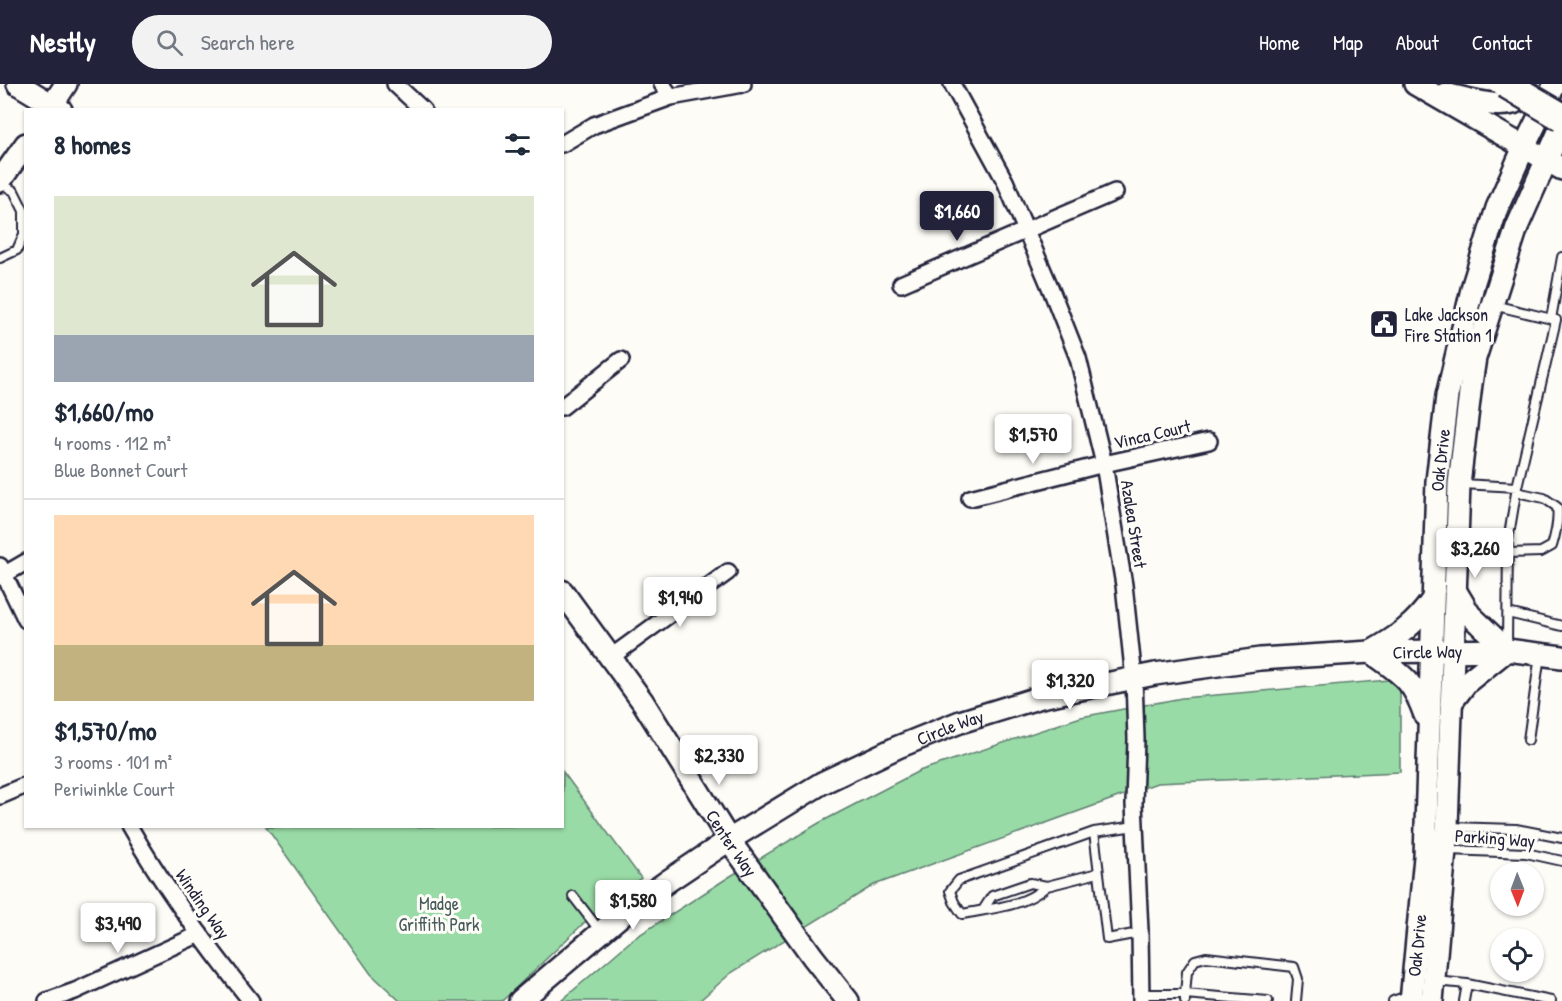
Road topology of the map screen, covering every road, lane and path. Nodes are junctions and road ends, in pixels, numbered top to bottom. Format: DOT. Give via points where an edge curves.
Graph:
graph roads {
  1 [pos="18,84"];
  2 [pos="66,84"];
  3 [pos="395,84"];
  4 [pos="743,84"];
  5 [pos="952,84"];
  6 [pos="1506,84"];
  7 [pos="1531,84"];
  8 [pos="1555,84"];
  9 [pos="1419,86"];
  10 [pos="666,90"];
  11 [pos="54,108"];
  12 [pos="421,108"];
  13 [pos="1562,117"];
  14 [pos="1562,125"];
  15 [pos="564,143"];
  16 [pos="24,147"];
  17 [pos="1524,147"];
  18 [pos="1554,164"];
  19 [pos="0,182"];
  20 [pos="1115,192"];
  21 [pos="1026,229"];
  22 [pos="1483,253"];
  23 [pos="1562,257"];
  24 [pos="0,258"];
  25 [pos="1506,260"];
  26 [pos="901,285"];
  27 [pos="1469,298"];
  28 [pos="1492,304"];
  29 [pos="1551,319"];
  30 [pos="621,360"];
  31 [pos="1462,376"];
  32 [pos="564,405"];
  33 [pos="1209,441"];
  34 [pos="1104,464"];
  35 [pos="1437,481"];
  36 [pos="1459,484"];
  37 [pos="1517,489"];
  38 [pos="970,498"];
  39 [pos="1508,553"];
  40 [pos="24,563"];
  41 [pos="1,572"];
  42 [pos="728,572"];
  43 [pos="1455,590"];
  44 [pos="564,594"];
  45 [pos="1432,600"];
  46 [pos="1508,613"];
  47 [pos="24,616"];
  48 [pos="1562,626"];
  49 [pos="1507,650"];
  50 [pos="1431,651"];
  51 [pos="1452,651"];
  52 [pos="1371,652"];
  53 [pos="1540,653"];
  54 [pos="611,657"];
  55 [pos="1562,657"];
  56 [pos="1134,679"];
  57 [pos="1451,703"];
  58 [pos="1428,724"];
  59 [pos="1528,740"];
  60 [pos="24,786"];
  61 [pos="0,796"];
  62 [pos="1135,826"];
  63 [pos="1437,826"];
  64 [pos="130,828"];
  65 [pos="1094,832"];
  66 [pos="1562,838"];
  67 [pos="729,840"];
  68 [pos="1436,849"];
  69 [pos="1562,861"];
  70 [pos="1098,873"];
  71 [pos="1047,886"];
  72 [pos="573,896"];
  73 [pos="982,910"];
  74 [pos="600,932"];
  75 [pos="1139,933"];
  76 [pos="201,934"];
  77 [pos="1467,984"];
  78 [pos="1433,991"];
  79 [pos="1185,997"];
  80 [pos="1141,998"];
  81 [pos="1405,999"];
  82 [pos="46,1001"];
  83 [pos="251,1001"];
  84 [pos="520,1001"];
  85 [pos="848,1001"];
  86 [pos="1268,1001"];
  87 [pos="1296,1001"];
  88 [pos="1464,1001"];
  89 [pos="1551,1001"];
  1 -- 11 [label="main road"];
  2 -- 11 [label="main road"];
  3 -- 12 [label="street"];
  4 -- 10 [label="street"];
  5 -- 21 [label="street, Azalea Street" via="1005,181"];
  6 -- 13 [label="highway, bridge"];
  7 -- 9 [label="main road" via="1524,98 1497,105"];
  8 -- 17 [label="main road, Oak Drive"];
  9 -- 17 [label="main road"];
  10 -- 15 [label="street"];
  14 -- 18 [label="main road, Oak Drive"];
  16 -- 19 [label="main road"];
  17 -- 18 [label="main road"];
  17 -- 22 [label="main road, Oak Drive" via="1497,208"];
  18 -- 25 [label="main road, Oak Drive" via="1517,227"];
  19 -- 24 [label="lane" via="14,191 24,211 24,234 16,250"];
  20 -- 21 [label="street"];
  21 -- 26 [label="street"];
  21 -- 34 [label="street, Azalea Street" via="1078,358"];
  22 -- 25 [label="main road"];
  22 -- 27 [label="main road, Oak Drive"];
  23 -- 29 [label="lane"];
  25 -- 28 [label="main road, Oak Drive"];
  27 -- 28 [label="main road"];
  27 -- 31 [label="main road, Oak Drive"];
  28 -- 29 [label="lane"];
  28 -- 31 [label="main road, Oak Drive" via="1475,358"];
  29 -- 37 [label="lane" via="1556,320"];
  30 -- 32 [label="street"];
  31 -- 35 [label="main road, Oak Drive" via="1447,396"];
  31 -- 36 [label="main road, Oak Drive"];
  33 -- 34 [label="street, Vinca Court"];
  34 -- 38 [label="street, Vinca Court"];
  34 -- 56 [label="street, Azalea Street" via="1124,585"];
  35 -- 36 [label="main road"];
  35 -- 45 [label="main road, Oak Drive"];
  36 -- 37 [label="lane"];
  36 -- 43 [label="main road, Oak Drive"];
  37 -- 39 [label="lane"];
  37 -- 39 [label="lane" via="1557,507 1556,533 1552,546 1541,552"];
  39 -- 46 [label="lane"];
  40 -- 41 [label="street"];
  41 -- 47 [label="street"];
  42 -- 54 [label="street"];
  43 -- 49 [label="main road" via="1470,615"];
  43 -- 51 [label="main road, Oak Drive"];
  44 -- 54 [label="main road, Center Way"];
  45 -- 50 [label="main road, Oak Drive"];
  45 -- 52 [label="main road" via="1399,636"];
  46 -- 48 [label="lane"];
  46 -- 49 [label="lane"];
  49 -- 51 [label="main road, Circle Way"];
  49 -- 53 [label="main road, Circle Way"];
  49 -- 57 [label="main road" via="1467,682"];
  50 -- 51 [label="main road, Circle Way"];
  50 -- 52 [label="main road, Circle Way"];
  50 -- 58 [label="main road, Oak Drive"];
  51 -- 57 [label="main road, Oak Drive"];
  52 -- 56 [label="main road, Circle Way" via="1260,659"];
  52 -- 58 [label="main road" via="1412,685"];
  53 -- 55 [label="main road, Circle Way"];
  53 -- 59 [label="lane"];
  54 -- 67 [label="main road, Center Way"];
  56 -- 62 [label="street, Azalea Street"];
  56 -- 67 [label="main road, Circle Way" via="1041,697 960,722 822,783"];
  57 -- 63 [label="main road, Oak Drive"];
  58 -- 63 [label="main road, Oak Drive"];
  60 -- 61 [label="street"];
  62 -- 65 [label="lane"];
  62 -- 75 [label="street, Azalea Street"];
  63 -- 66 [label="lane, Parking Way" via="1516,829"];
  63 -- 68 [label="main road, Oak Drive"];
  64 -- 76 [label="street, Winding Way"];
  65 -- 70 [label="lane"];
  65 -- 73 [label="lane" via="959,880 950,891 962,914"];
  67 -- 74 [label="main road, Circle Way"];
  67 -- 85 [label="main road, Center Way"];
  68 -- 69 [label="lane, Parking Way" via="1526,853"];
  68 -- 78 [label="main road, Oak Drive"];
  68 -- 81 [label="main road, Oak Drive"];
  70 -- 71 [label="lane"];
  70 -- 75 [label="lane" via="1107,939"];
  71 -- 73 [label="lane" via="1034,897"];
  71 -- 73 [label="lane" via="1030,883 992,896"];
  72 -- 74 [label="lane"];
  74 -- 84 [label="main road, Circle Way"];
  75 -- 80 [label="street, Azalea Street"];
  76 -- 82 [label="street"];
  76 -- 83 [label="street, Winding Way"];
  77 -- 78 [label="lane"];
  77 -- 88 [label="lane"];
  77 -- 89 [label="lane"];
  79 -- 80 [label="lane"];
  79 -- 86 [label="lane"];
  79 -- 87 [label="lane" via="1187,972 1195,960 1206,957 1294,967 1298,978"];
}
